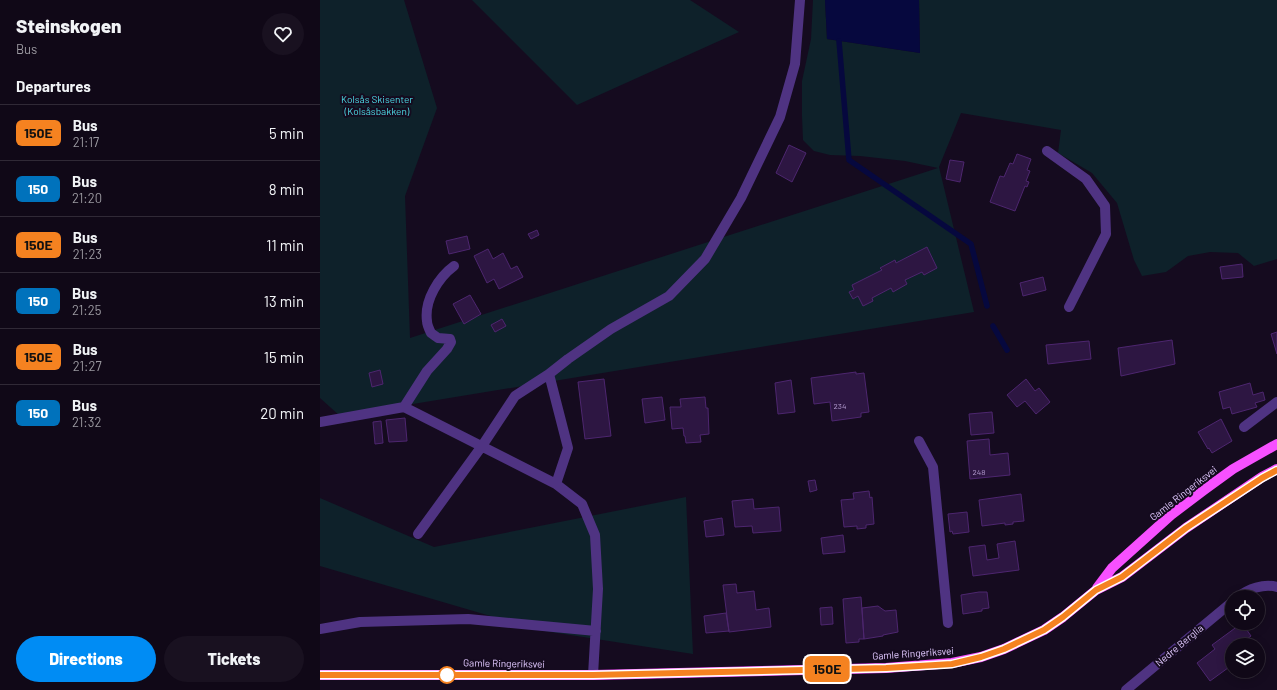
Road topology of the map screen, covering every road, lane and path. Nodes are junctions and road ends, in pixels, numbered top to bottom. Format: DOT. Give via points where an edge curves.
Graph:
graph roads {
  1 [pos="800,0"];
  2 [pos="1047,151"];
  3 [pos="454,266"];
  4 [pos="1069,307"];
  5 [pos="549,374"];
  6 [pos="1277,402"];
  7 [pos="404,407"];
  8 [pos="320,422"];
  9 [pos="1244,427"];
  10 [pos="919,441"];
  11 [pos="1277,444"];
  12 [pos="482,446"];
  13 [pos="1277,470"];
  14 [pos="556,484"];
  15 [pos="418,534"];
  16 [pos="1277,587"];
  17 [pos="1096,590"];
  18 [pos="1250,590"];
  19 [pos="1225,608"];
  20 [pos="948,623"];
  21 [pos="320,628"];
  22 [pos="596,632"];
  23 [pos="320,636"];
  24 [pos="320,675"];
  25 [pos="593,675"];
  26 [pos="1126,690"];
  1 -- 5 [label="street" via="795,64 780,117 741,198 705,259 669,296 611,329"];
  2 -- 4 [label="street" via="1086,179 1105,206 1106,234"];
  3 -- 7 [label="street" via="436,286 427,312 431,333 451,342 427,371"];
  5 -- 12 [label="street" via="515,396"];
  5 -- 14 [label="street" via="568,448"];
  6 -- 9 [label="street"];
  7 -- 8 [label="street"];
  7 -- 12 [label="street"];
  10 -- 20 [label="street" via="933,468"];
  11 -- 17 [label="main road, Gamle Ringeriksvei" via="1227,474 1171,515 1112,568"];
  12 -- 14 [label="street"];
  12 -- 15 [label="street"];
  13 -- 17 [label="main road, Gamle Ringeriksvei" via="1186,528 1122,577"];
  14 -- 22 [label="street" via="582,504 595,535 598,589"];
  16 -- 18 [label="street" via="1271,585"];
  17 -- 25 [label="main road, Gamle Ringeriksvei" via="1063,617 1027,639 981,657 952,664"];
  19 -- 26 [label="street, Nedre Berglia"];
  21 -- 22 [label="street" via="360,622 468,619"];
  21 -- 23 [label="street"];
  22 -- 25 [label="street"];
  24 -- 25 [label="main road, Gamle Ringeriksvei"];
}
